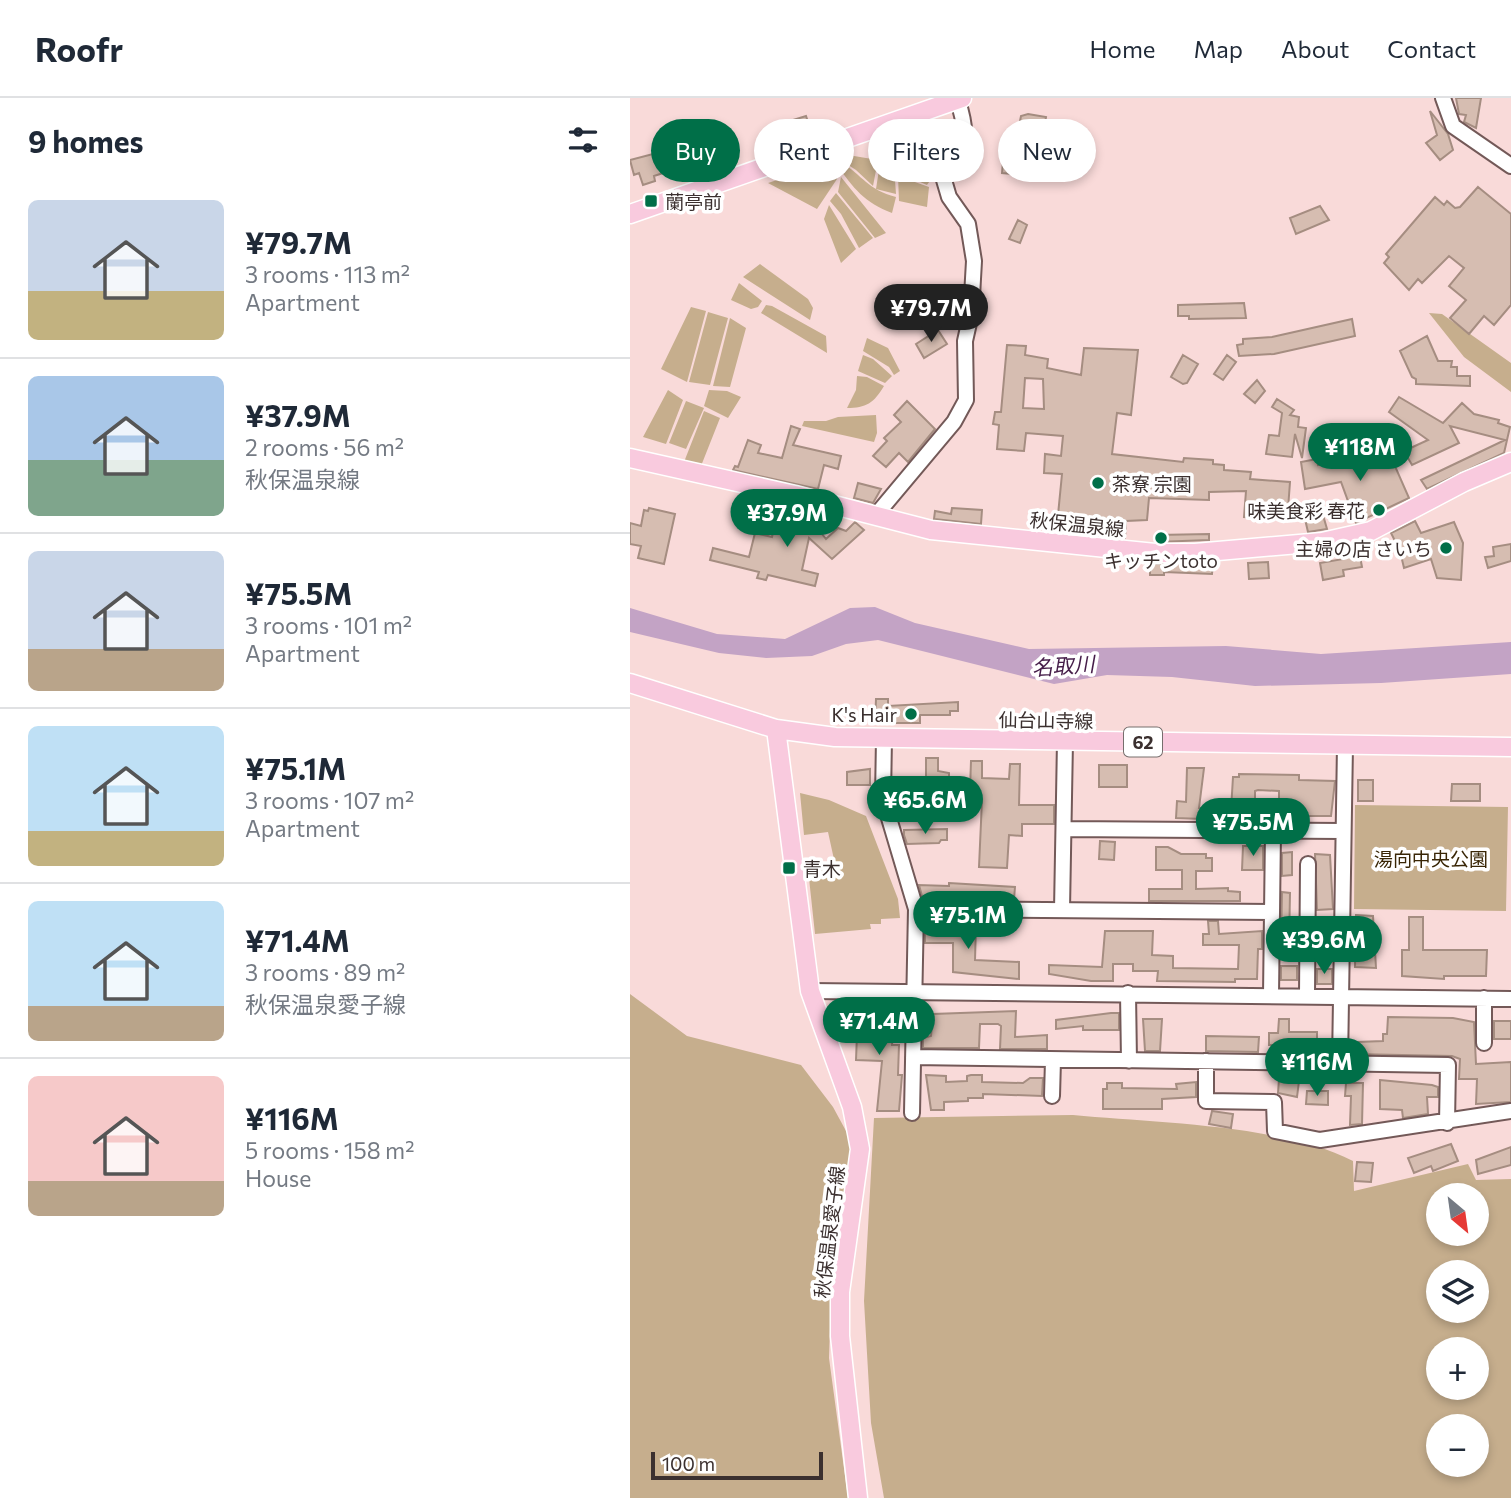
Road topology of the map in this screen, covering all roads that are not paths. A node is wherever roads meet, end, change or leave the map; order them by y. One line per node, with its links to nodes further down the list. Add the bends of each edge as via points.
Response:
1 (1443, 98): 3 (street, via 1453,126)
2 (959, 99): 4 (main road); 7 (street, via 965,140 944,180 949,197 968,224 975,261 965,341 966,400 954,422)
3 (1511, 166)
4 (630, 214)
5 (630, 458): 7 (main road, 秋保温泉線)
6 (1511, 462): 7 (main road, 秋保温泉線, via 1378,529 1322,542 1252,550 1155,553 931,530)
7 (876, 515)
8 (630, 683): 9 (main road, 仙台山寺線 / 62)
9 (776, 729): 10 (main road, 仙台山寺線 / 62); 22 (main road, 秋保温泉愛子線)
10 (884, 738): 11 (main road, 仙台山寺線 / 62); 18 (street, via 883,798)
11 (1065, 741): 12 (main road, 仙台山寺線 / 62); 14 (street)
12 (1345, 745): 13 (main road, 仙台山寺線 / 62); 16 (street)
13 (1511, 747)
14 (1064, 829): 15 (street); 19 (street)
15 (1273, 831): 16 (street); 20 (street)
16 (1343, 831): 26 (street)
17 (1308, 864): 25 (street)
18 (916, 909): 19 (street); 21 (street)
19 (1062, 910): 20 (street)
20 (1271, 912): 24 (street)
21 (914, 990): 22 (street); 23 (street); 30 (street)
22 (810, 991): 39 (main road, 秋保温泉愛子線, via 852,1107 860,1149 840,1292 840,1336)
23 (1128, 993): 24 (street); 32 (street)
24 (1271, 995): 25 (street)
25 (1307, 995): 26 (street)
26 (1342, 996): 27 (street); 34 (street)
27 (1484, 998): 28 (street); 29 (street)
28 (1511, 999)
29 (1484, 1043)
30 (913, 1057): 31 (street); 37 (street)
31 (1053, 1060): 32 (street); 35 (street)
32 (1129, 1061): 33 (street)
33 (1206, 1061): 34 (street); 38 (street, via 1206,1101 1274,1102 1275,1131 1320,1140)
34 (1340, 1063): 38 (street, via 1448,1065)
35 (1052, 1096)
36 (1511, 1111): 38 (street)
37 (912, 1112)
38 (1447, 1123)
39 (859, 1498)

